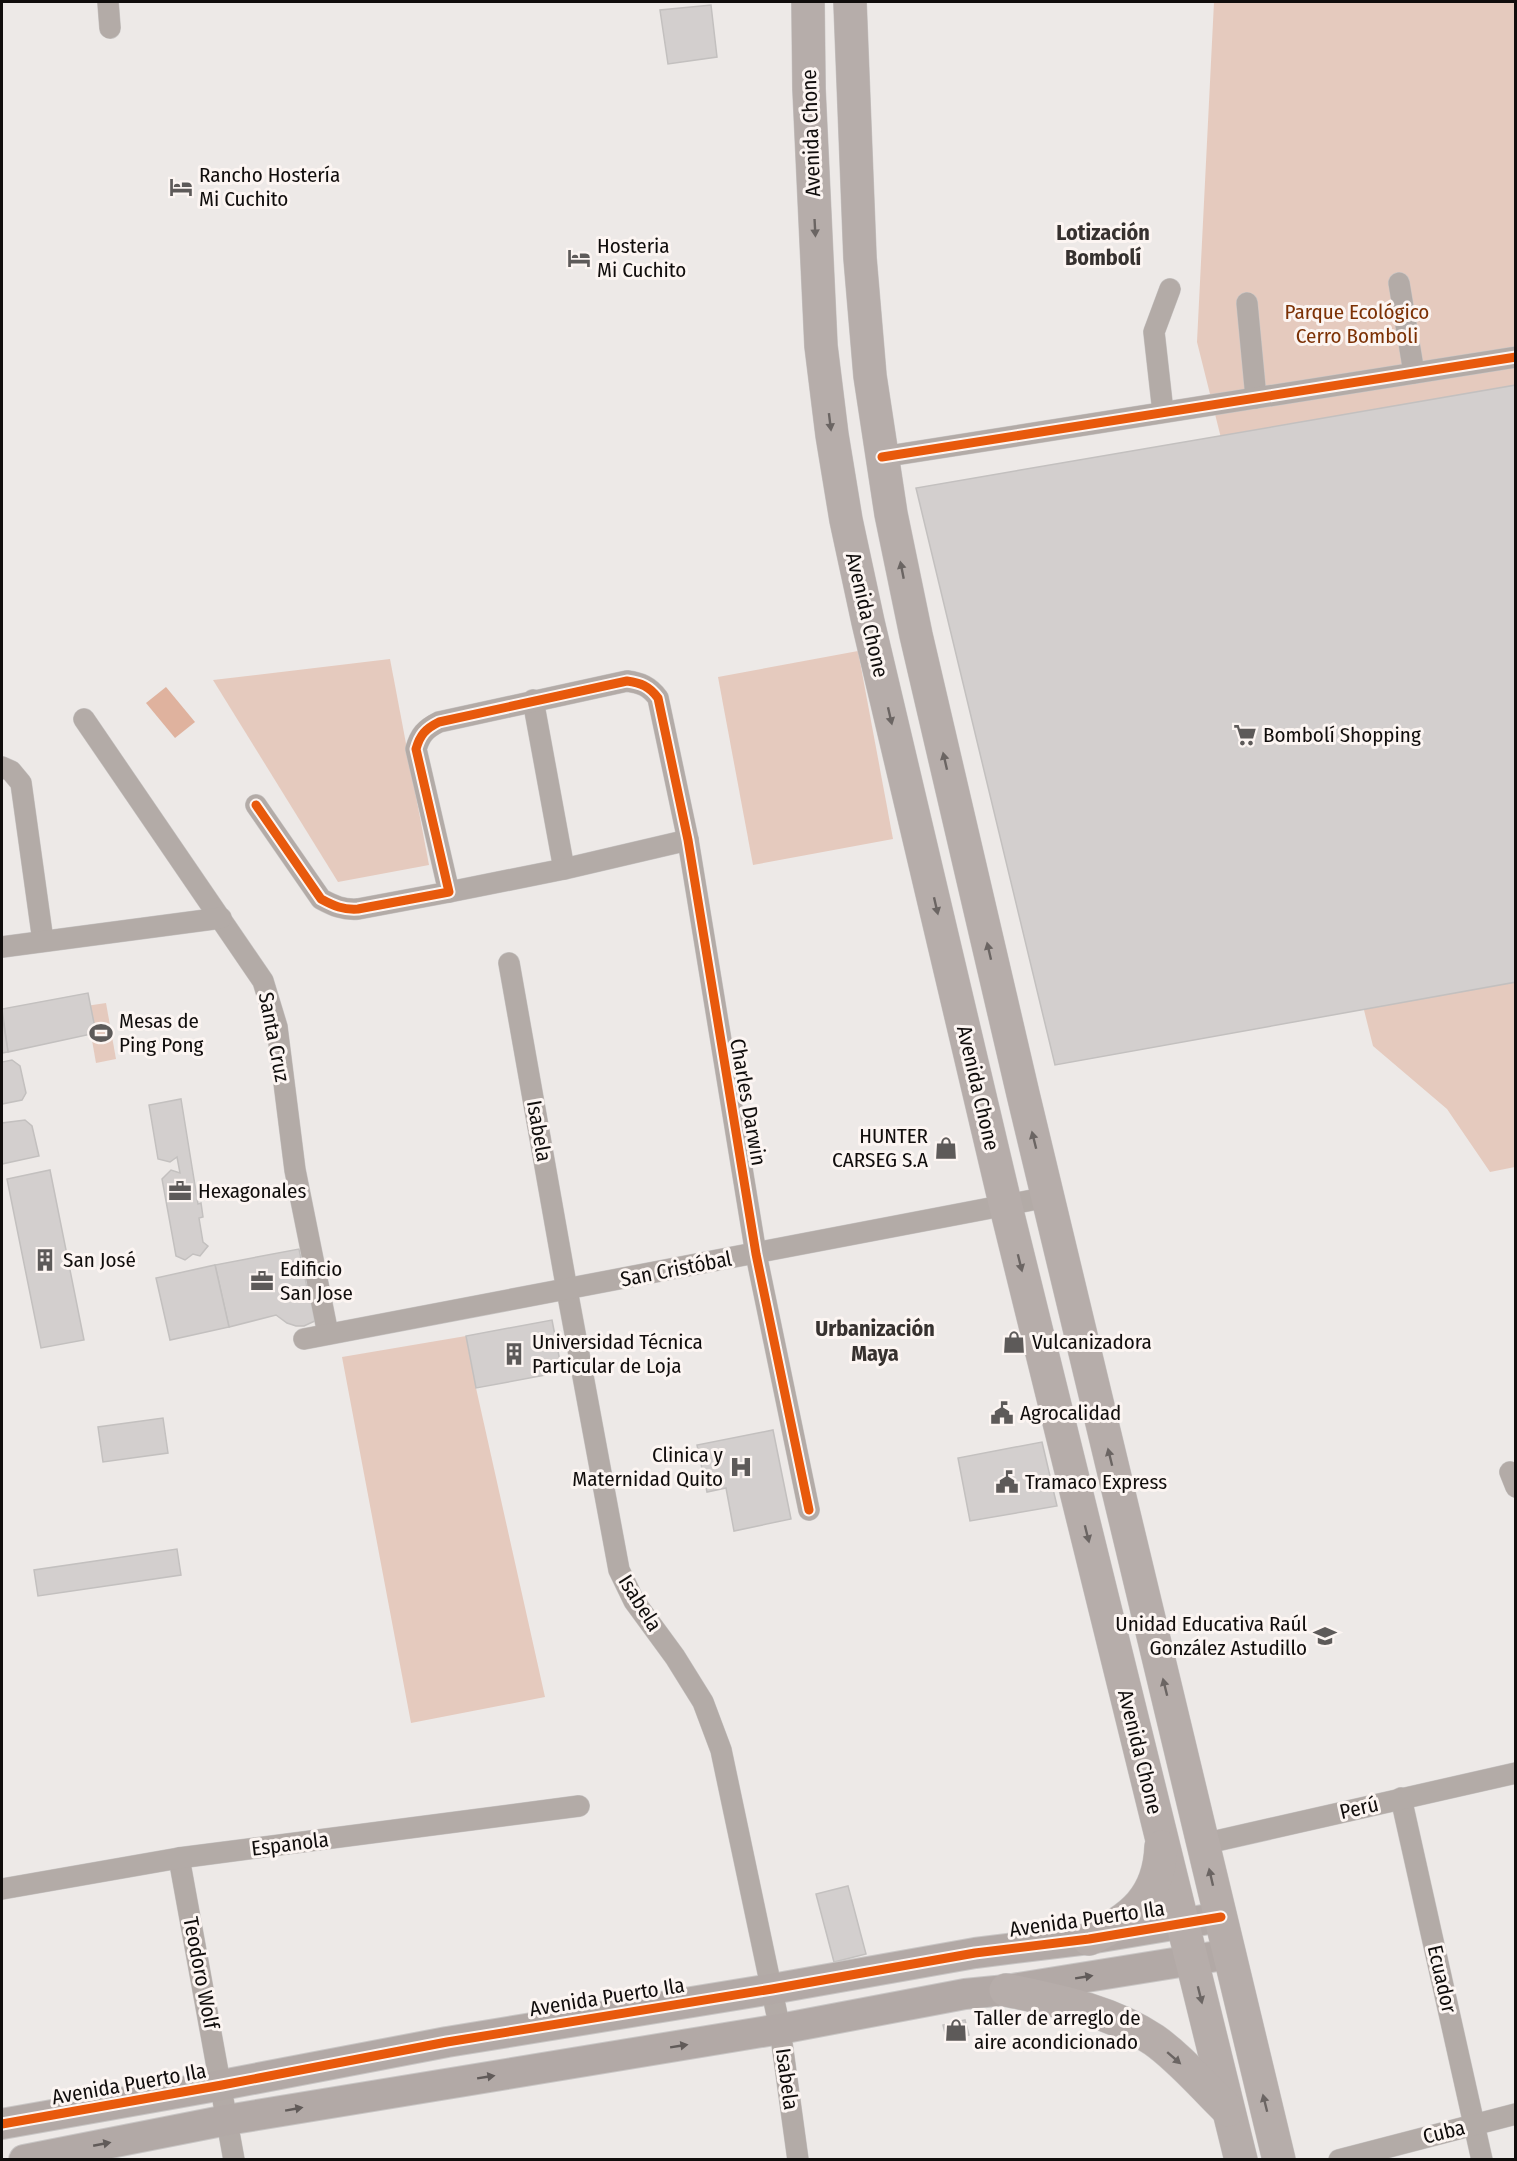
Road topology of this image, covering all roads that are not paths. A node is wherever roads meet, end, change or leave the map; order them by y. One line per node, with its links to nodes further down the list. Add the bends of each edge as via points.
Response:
1 (108, 2): 4 (street)
2 (808, 2): 25 (main road, Avenida Chone, one-way to 25, via 821,346 846,520)
3 (850, 2): 12 (main road, Avenida Chone, via 860,258 870,376)
4 (111, 28)
5 (1399, 283): 9 (street)
6 (1170, 289): 11 (street, via 1154,332)
7 (1247, 303): 10 (street)
8 (1515, 357): 9 (street)
9 (1414, 373): 10 (street)
10 (1256, 398): 11 (street)
11 (1162, 412): 12 (street)
12 (882, 457): 24 (main road, Avenida Chone, one-way to 12, via 916,635)
13 (533, 700): 17 (street, Charles Darwin, via 627,681 652,689 658,698); 18 (street); 19 (street, via 439,722 420,737 416,749)
14 (84, 719): 20 (street, Santa Cruz)
15 (2, 767): 21 (street, via 21,783)
16 (256, 805): 19 (street, via 321,899 335,906 358,909)
17 (688, 840): 18 (street); 26 (street, Charles Darwin)
18 (564, 869): 19 (street)
19 (449, 892)
20 (221, 918): 21 (street); 28 (street, Santa Cruz, via 263,981 277,1027 295,1170)
21 (43, 940): 22 (street)
22 (2, 947)
23 (509, 963): 27 (street, Isabela)
24 (1048, 1197): 25 (street, San Cristóbal); 35 (main road, Avenida Chone, one-way to 24)
25 (1006, 1207): 26 (street, San Cristóbal); 34 (main road, Avenida Chone, one-way to 34)
26 (756, 1254): 27 (street, San Cristóbal); 30 (street, Charles Darwin)
27 (567, 1290): 28 (street, San Cristóbal); 43 (street, Isabela, via 619,1570 634,1601 703,1702 721,1750)
28 (328, 1334): 29 (street, San Cristóbal)
29 (304, 1339)
30 (809, 1510)
31 (1515, 1773): 32 (street, Perú)
32 (1401, 1798): 35 (street, Perú); 51 (street, Ecuador)
33 (579, 1806): 36 (street, Espanola)
34 (1161, 1836): 39 (main road, Avenida Chone); 40 (main road, via 1160,1868 1141,1904 1116,1926)
35 (1203, 1844): 38 (main road, Avenida Chone, one-way to 35)
36 (179, 1858): 37 (street, Espanola); 46 (street, Teodoro Wolf)
37 (2, 1889)
38 (1221, 1917): 39 (street, Avenida Puerto Ila); 41 (main road, Avenida Chone)
39 (1182, 1923): 40 (street, Avenida Puerto Ila); 42 (main road, Avenida Chone)
40 (1089, 1939): 43 (street, Avenida Puerto Ila, via 975,1953)
41 (1230, 1954): 42 (street); 56 (main road, Avenida Chone, one-way to 41)
42 (1191, 1959): 44 (street, one-way to 42); 47 (main road, Avenida Chone, one-way to 47)
43 (772, 1989): 45 (street, Isabela); 46 (street, Avenida Puerto Ila, via 447,2042)
44 (1006, 1990): 45 (street, via 965,1994); 47 (main road, one-way to 47, via 1098,2012 1132,2027 1164,2049)
45 (780, 2029): 49 (street, one-way to 45); 54 (street, Isabela)
46 (222, 2085): 49 (street, Teodoro Wolf); 50 (street, Avenida Puerto Ila)
47 (1229, 2111): 55 (main road, Avenida Chone)
48 (1515, 2114): 51 (street, Cuba)
49 (227, 2120): 52 (street, one-way to 49); 53 (street, Teodoro Wolf)
50 (2, 2124)
51 (1474, 2124): 57 (street, Cuba); 58 (street, Ecuador)
52 (24, 2160)
53 (234, 2160)
54 (798, 2160)
55 (1241, 2160)
56 (1279, 2160)
57 (1339, 2160)
58 (1482, 2160)

